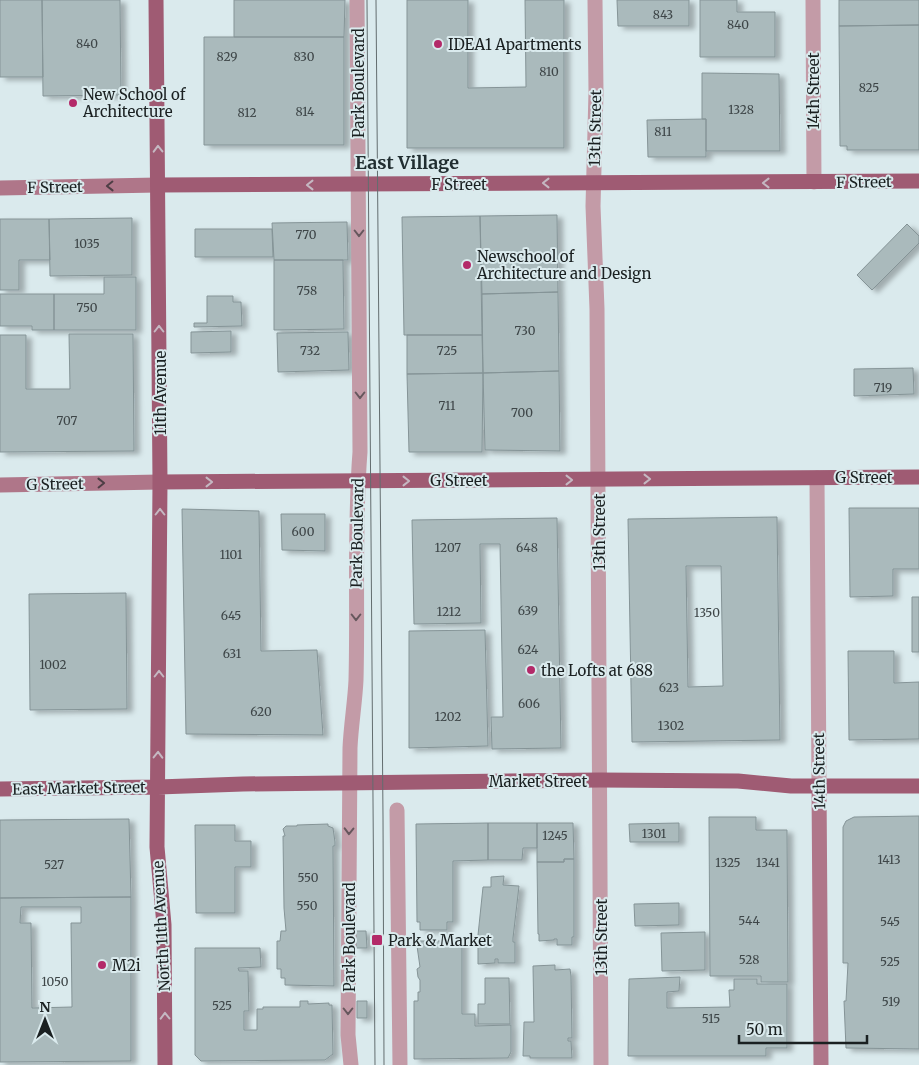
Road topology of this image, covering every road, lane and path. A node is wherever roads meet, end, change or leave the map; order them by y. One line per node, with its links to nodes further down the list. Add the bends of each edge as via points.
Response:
1 (156, 0): 9 (main road, 11th Avenue, one-way to 1)
2 (357, 0): 8 (street, Park Boulevard)
3 (595, 0): 7 (street, 13th Street)
4 (813, 0): 6 (street, 14th Street)
5 (919, 181): 6 (main road, F Street)
6 (814, 182): 7 (main road, F Street, one-way to 7)
7 (595, 183): 8 (main road, F Street, one-way to 8); 13 (street, 13th Street)
8 (358, 184): 9 (main road, F Street, one-way to 9); 14 (street, Park Boulevard, one-way to 14)
9 (158, 185): 10 (main road, F Street, one-way to 10); 15 (main road, 11th Avenue, one-way to 9)
10 (0, 188)
11 (919, 477): 12 (main road, G Street)
12 (817, 478): 13 (main road, G Street, one-way to 12); 19 (street, 14th Street)
13 (598, 480): 14 (main road, G Street, one-way to 13); 17 (street, 13th Street)
14 (358, 481): 15 (main road, G Street, one-way to 14); 18 (street, Park Boulevard, one-way to 18, via 356,681 350,728)
15 (160, 482): 16 (main road, G Street, one-way to 15); 21 (main road, 11th Avenue, one-way to 15)
16 (0, 485)
17 (600, 780): 18 (main road, Market Street); 19 (main road, Market Street, via 738,781); 27 (street, 13th Street)
18 (350, 782): 21 (main road, Market Street); 25 (street, Park Boulevard, one-way to 25, via 348,1035)
19 (819, 786): 20 (main road, Market Street); 28 (main road, 14th Street)
20 (919, 786)
21 (158, 787): 22 (main road, East Market Street); 24 (main road, North 11th Avenue, one-way to 21, via 164,925 157,847)
22 (0, 789)
23 (397, 810): 26 (street)
24 (165, 1065)
25 (351, 1065)
26 (400, 1065)
27 (601, 1065)
28 (821, 1065)

